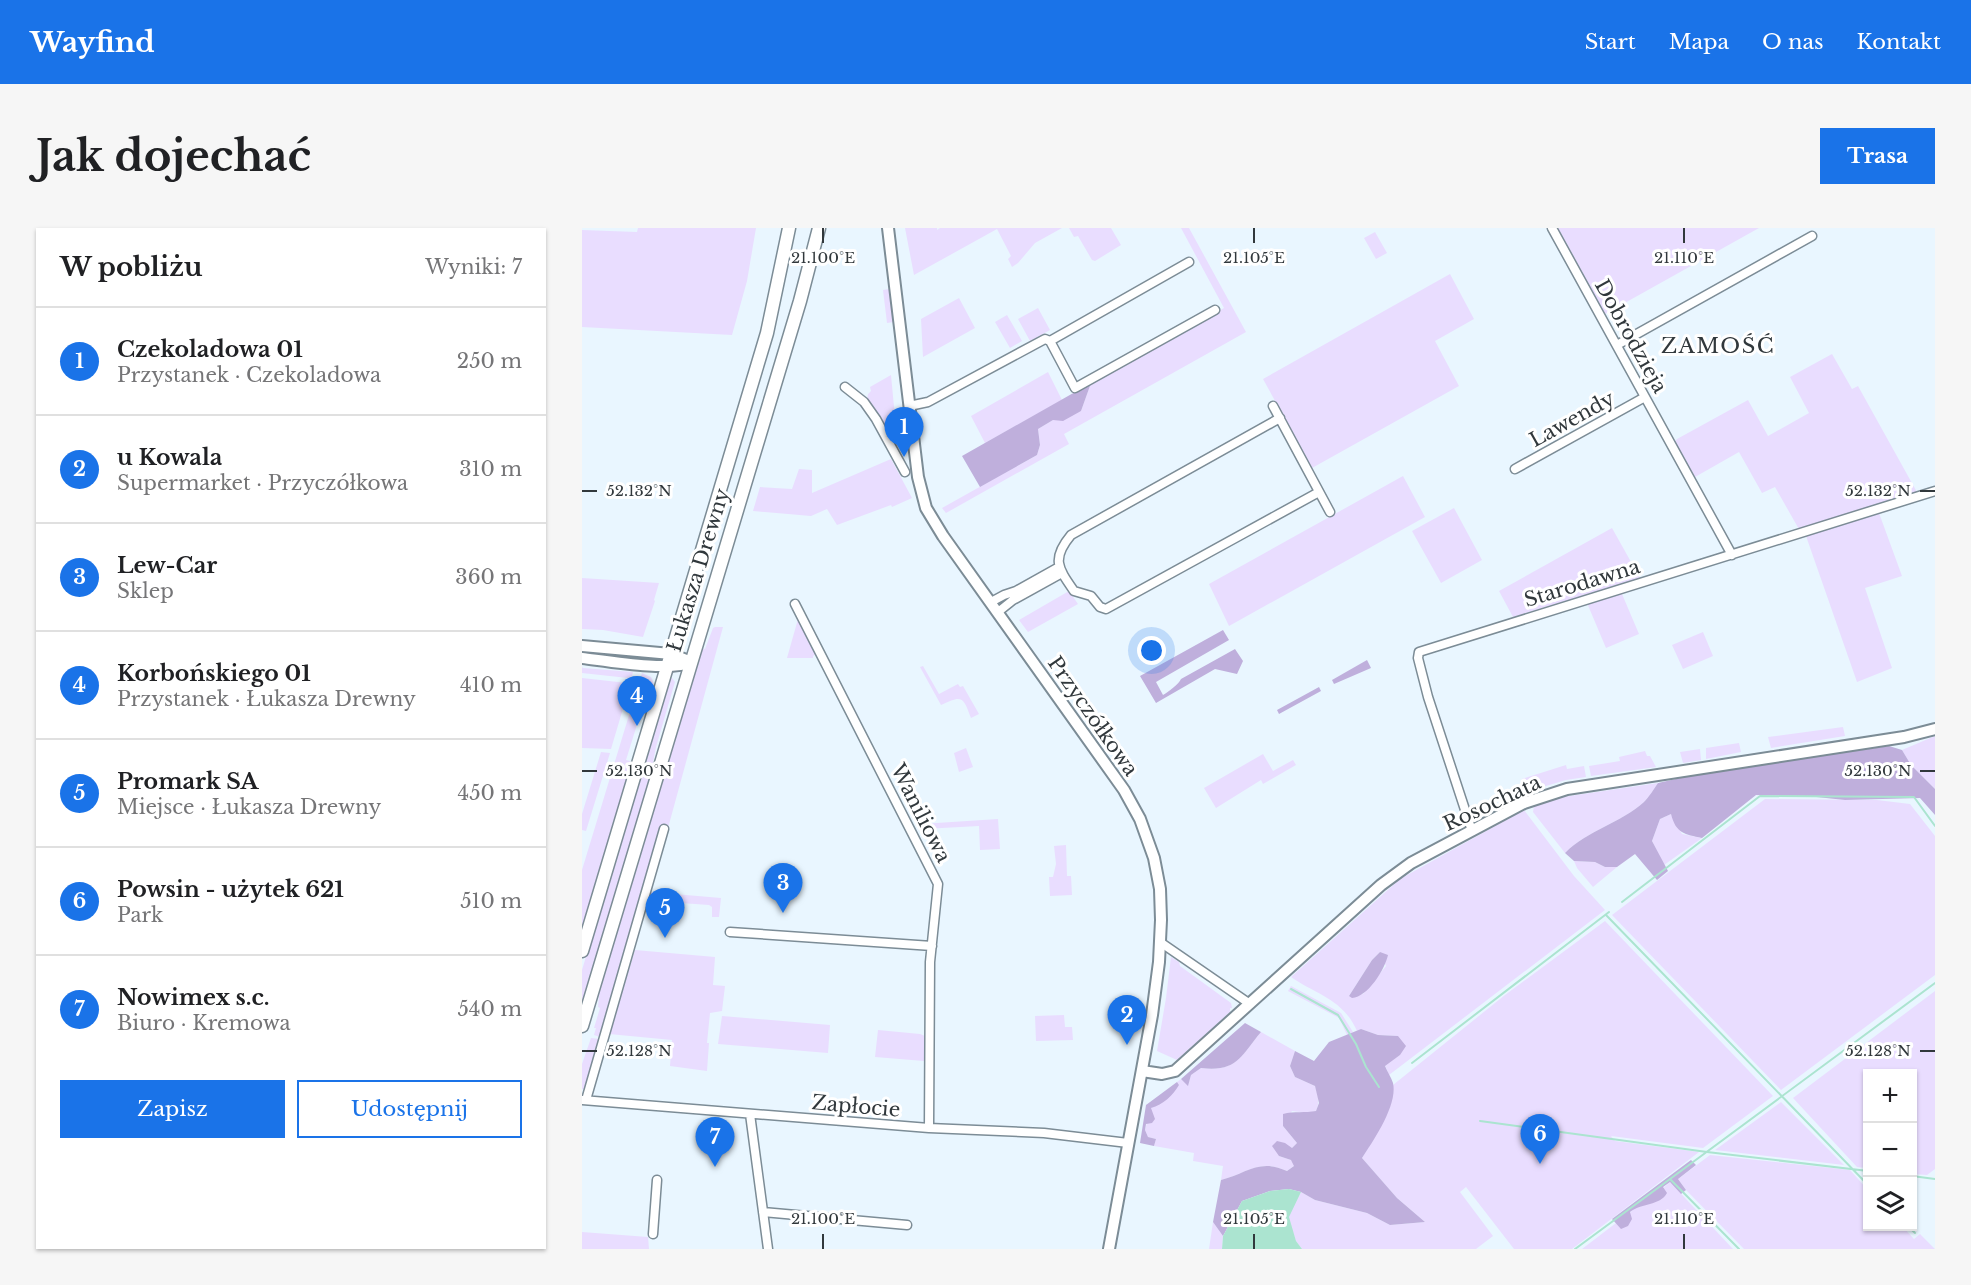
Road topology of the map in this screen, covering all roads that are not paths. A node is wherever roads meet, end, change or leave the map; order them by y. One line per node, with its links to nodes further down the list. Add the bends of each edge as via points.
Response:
1 (789, 228): 29 (main road, Łukasza Drewny, via 767,333)
2 (819, 228): 30 (main road, Łukasza Drewny)
3 (888, 228): 12 (street, Przyczółkowa)
4 (1552, 228): 9 (street, Dobrodzieja)
5 (1812, 236): 9 (street)
6 (1189, 262): 8 (street)
7 (1215, 310): 8 (street, via 1075,388)
8 (1050, 341): 12 (street, via 1042,339 928,402)
9 (1617, 345): 11 (street, Dobrodzieja)
10 (845, 387): 16 (street, via 864,402)
11 (1645, 397): 17 (street, Lawendy); 22 (street, Dobrodzieja)
12 (909, 406): 15 (street, Przyczółkowa)
13 (1273, 406): 14 (street)
14 (1280, 418): 20 (street); 23 (street, via 1071,535 1059,556)
15 (912, 432): 16 (street); 24 (street, Przyczółkowa, via 926,508)
16 (884, 433): 18 (street)
17 (1515, 469)
18 (905, 472)
19 (1935, 491): 22 (street, Starodawna)
20 (1319, 492): 21 (street); 23 (street, via 1110,608 1074,591)
21 (1330, 512)
22 (1732, 555): 33 (street, Starodawna, via 1419,652 1428,697)
23 (1061, 570): 24 (street); 26 (street)
24 (991, 602): 26 (street, Przyczółkowa)
25 (795, 604): 36 (street, Waniliowa, via 938,884)
26 (998, 612): 35 (street, Przyczółkowa, via 1124,790 1140,819 1158,874)
27 (582, 646): 29 (street)
28 (582, 658): 29 (street)
29 (669, 661): 30 (street); 37 (main road, Łukasza Drewny)
30 (691, 662): 39 (main road, Łukasza Drewny)
31 (1935, 729): 33 (street, Rosochata, via 1567,789 1524,803)
32 (664, 829): 41 (street)
33 (1472, 831): 38 (street, Rosochata, via 1411,863 1381,885)
34 (730, 932): 36 (street)
35 (1160, 942): 38 (street); 40 (street, Przyczółkowa)
36 (932, 946): 43 (street, Waniliowa)
37 (582, 951)
38 (1250, 1004): 40 (street, Rosochata, via 1175,1071)
39 (582, 1026)
40 (1142, 1071): 44 (street, Przyczółkowa)
41 (584, 1100): 42 (street, Zapłocie)
42 (750, 1114): 43 (street, Zapłocie); 46 (street)
43 (929, 1128): 44 (street, Zapłocie, via 1044,1133)
44 (1128, 1143): 50 (street, Przyczółkowa)
45 (657, 1180): 48 (street)
46 (763, 1212): 47 (street); 49 (street)
47 (907, 1225)
48 (653, 1234)
49 (768, 1249)
50 (1109, 1249)

